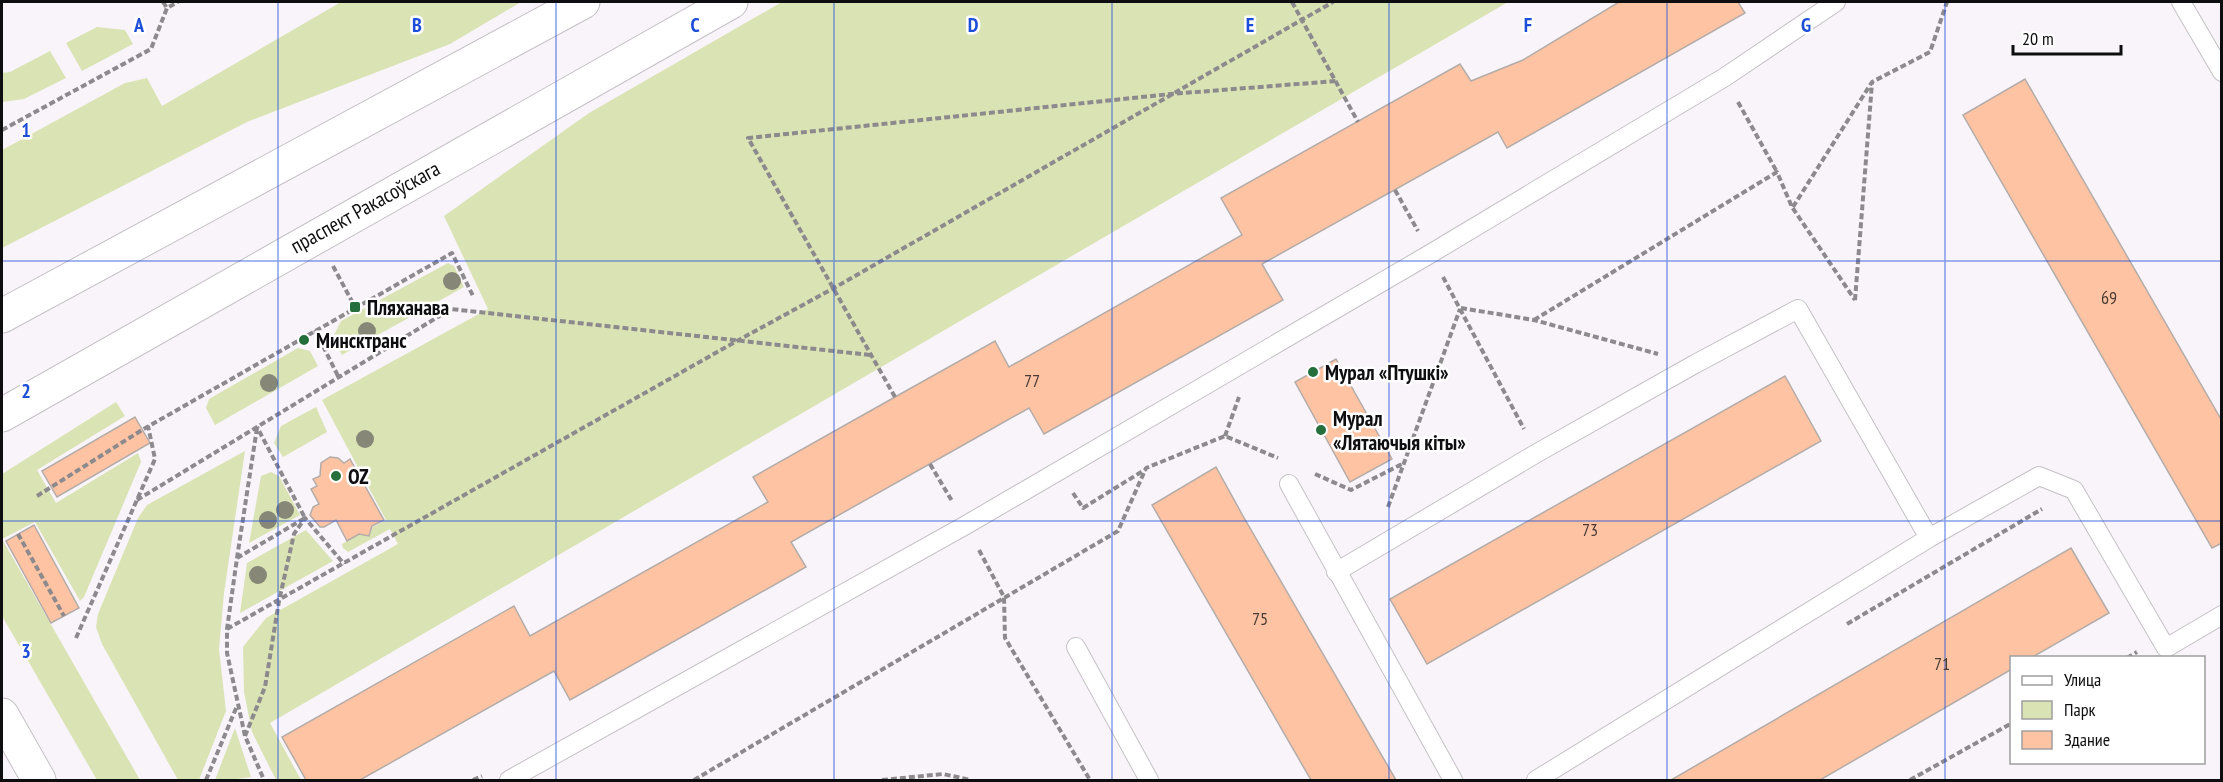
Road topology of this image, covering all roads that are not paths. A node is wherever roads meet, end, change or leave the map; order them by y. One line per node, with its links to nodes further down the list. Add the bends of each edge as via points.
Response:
1 (583, 2): 6 (main road)
2 (730, 2): 7 (main road, праспект Ракасоўскага, via 316,235)
3 (1836, 2): 16 (lane, via 1725,77 1430,254 945,537)
4 (2181, 2): 5 (lane)
5 (2222, 72)
6 (2, 316)
7 (5, 417)
8 (1289, 484): 10 (lane)
9 (1929, 538): 10 (lane, via 1798,309 1537,453); 11 (lane, via 2039,476 2074,490 2166,648); 19 (lane)
10 (1336, 572): 18 (lane)
11 (2222, 615)
12 (1076, 647): 17 (lane)
13 (2, 704): 14 (main road)
14 (8, 726): 15 (main road)
15 (39, 780)
16 (509, 780)
17 (1149, 780)
18 (1453, 780)
19 (1536, 780)

